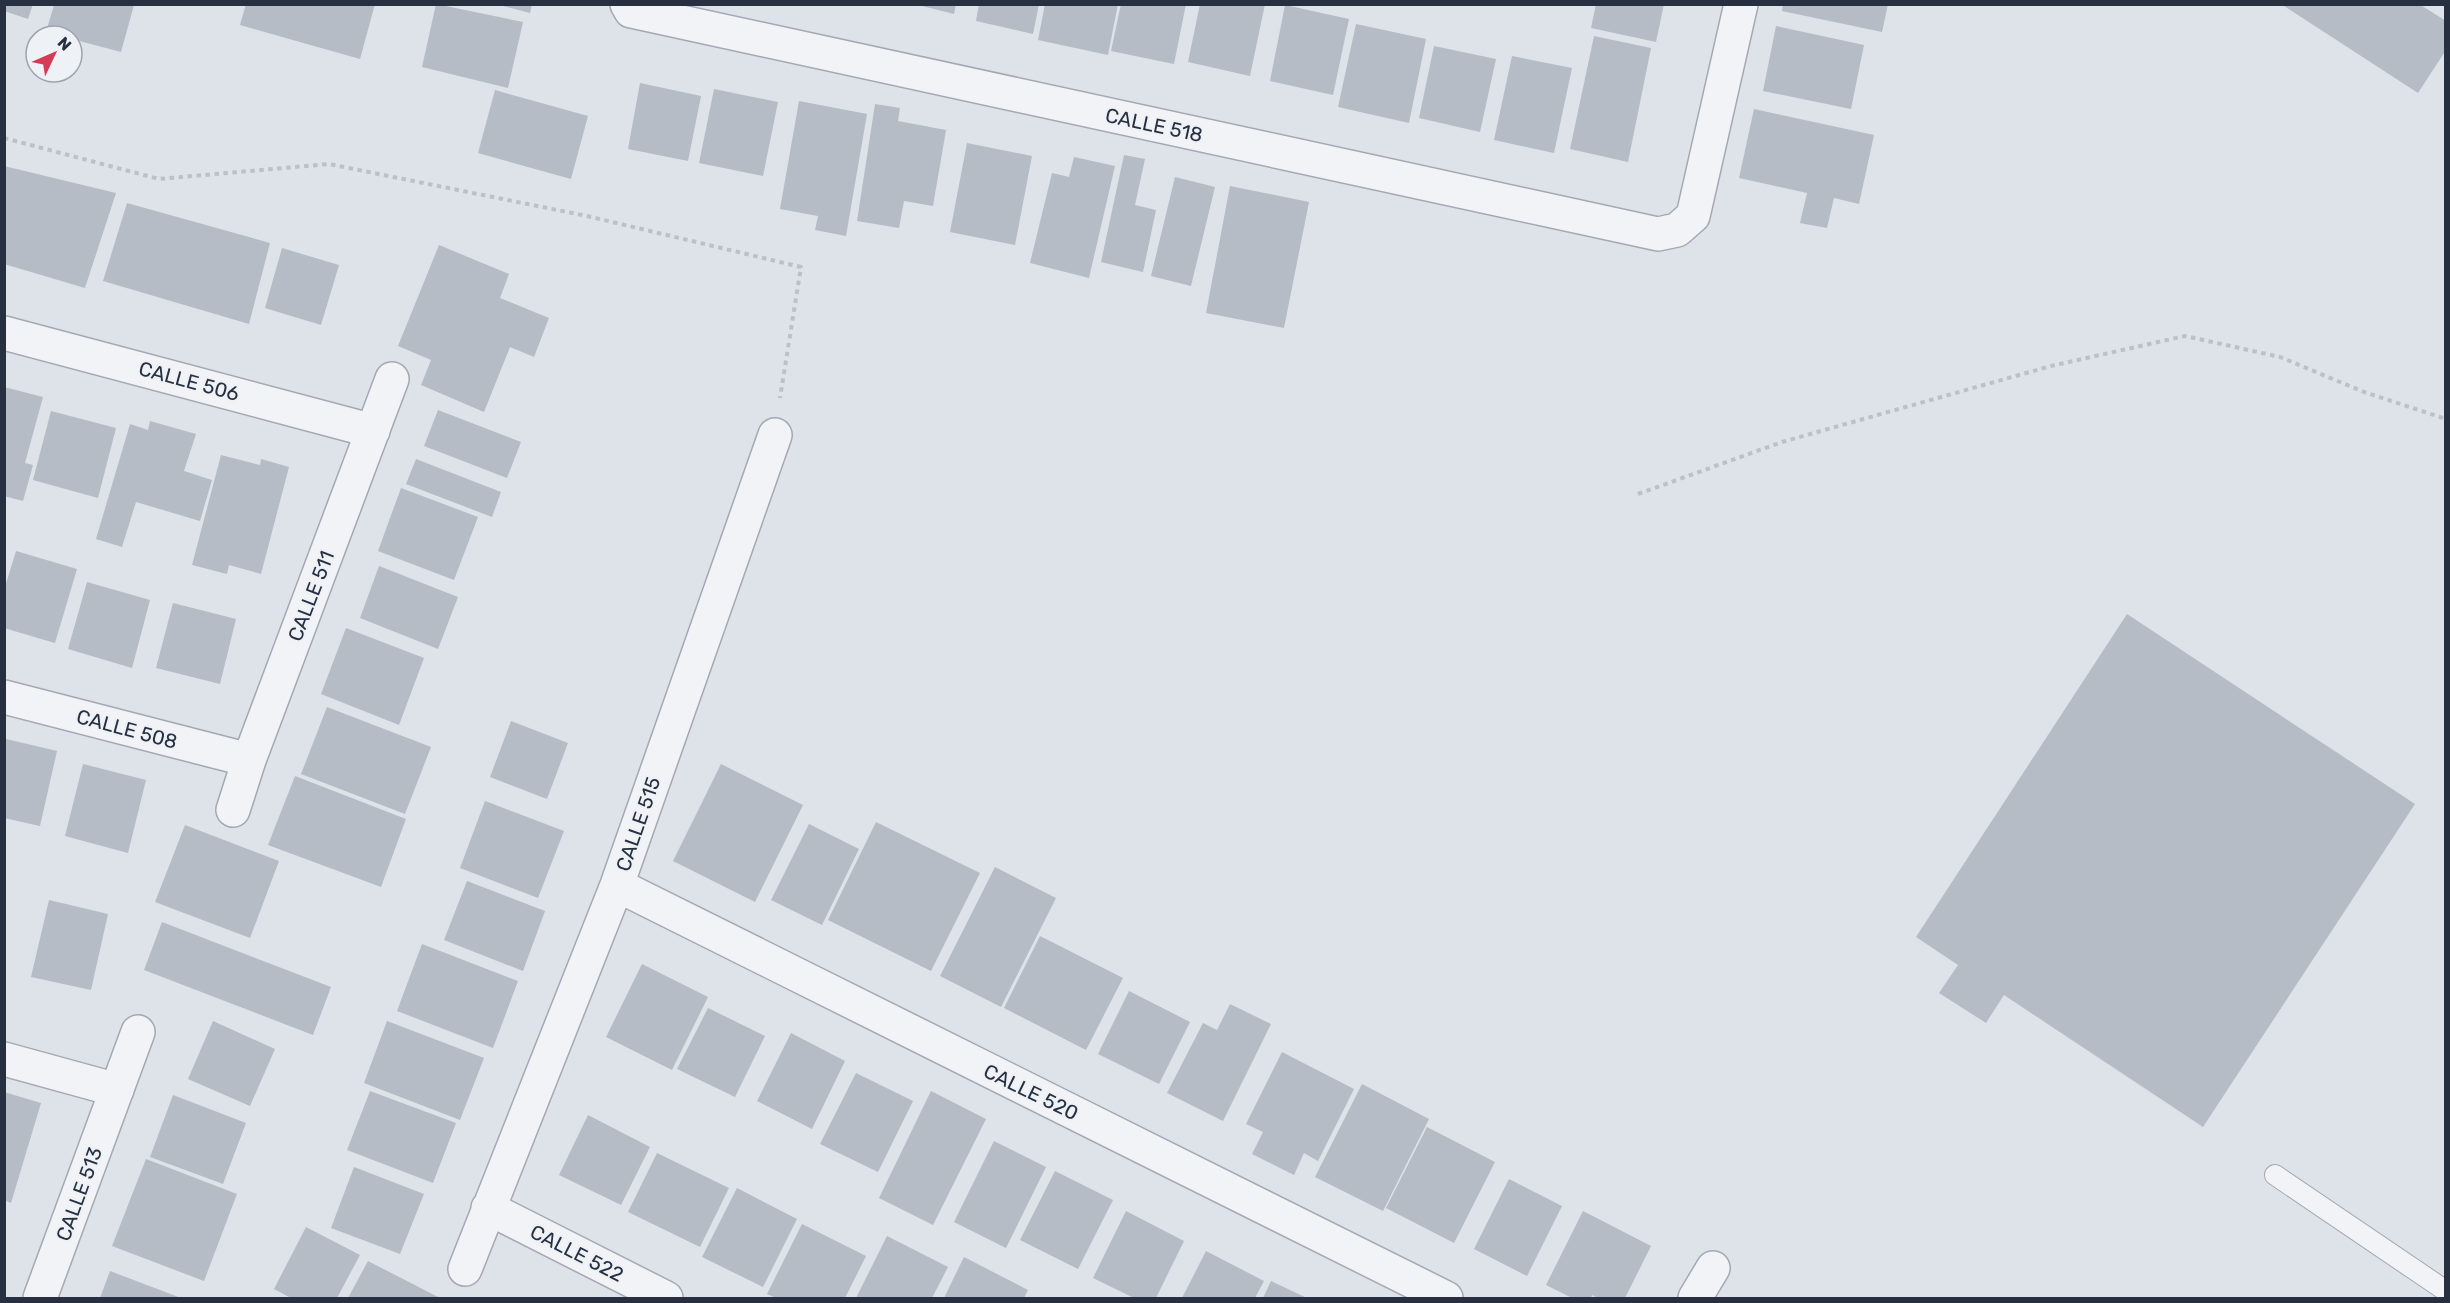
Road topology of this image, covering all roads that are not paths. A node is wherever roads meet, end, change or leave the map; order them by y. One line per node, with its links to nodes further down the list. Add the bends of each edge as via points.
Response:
1 (1741, 4): 2 (street, CALLE 518, via 1693,216 1677,230 1658,234)
2 (629, 8)
3 (4, 333): 5 (street, CALLE 506)
4 (392, 379): 5 (street, CALLE 511)
5 (373, 431): 8 (street, CALLE 511)
6 (775, 435): 10 (street, CALLE 515)
7 (4, 697): 8 (street, CALLE 508)
8 (249, 760): 9 (street, CALLE 511)
9 (233, 810)
10 (617, 885): 15 (street, CALLE 515); 21 (street, CALLE 520)
11 (138, 1032): 13 (street, CALLE 513)
12 (4, 1059): 13 (street)
13 (117, 1090): 19 (street, CALLE 513)
14 (2275, 1174): 18 (lane)
15 (488, 1208): 17 (street, CALLE 515); 20 (street, CALLE 522)
16 (1713, 1268): 22 (street)
17 (465, 1269)
18 (2445, 1291)
19 (40, 1299)
20 (666, 1299)
21 (1446, 1299)
22 (1695, 1299)

